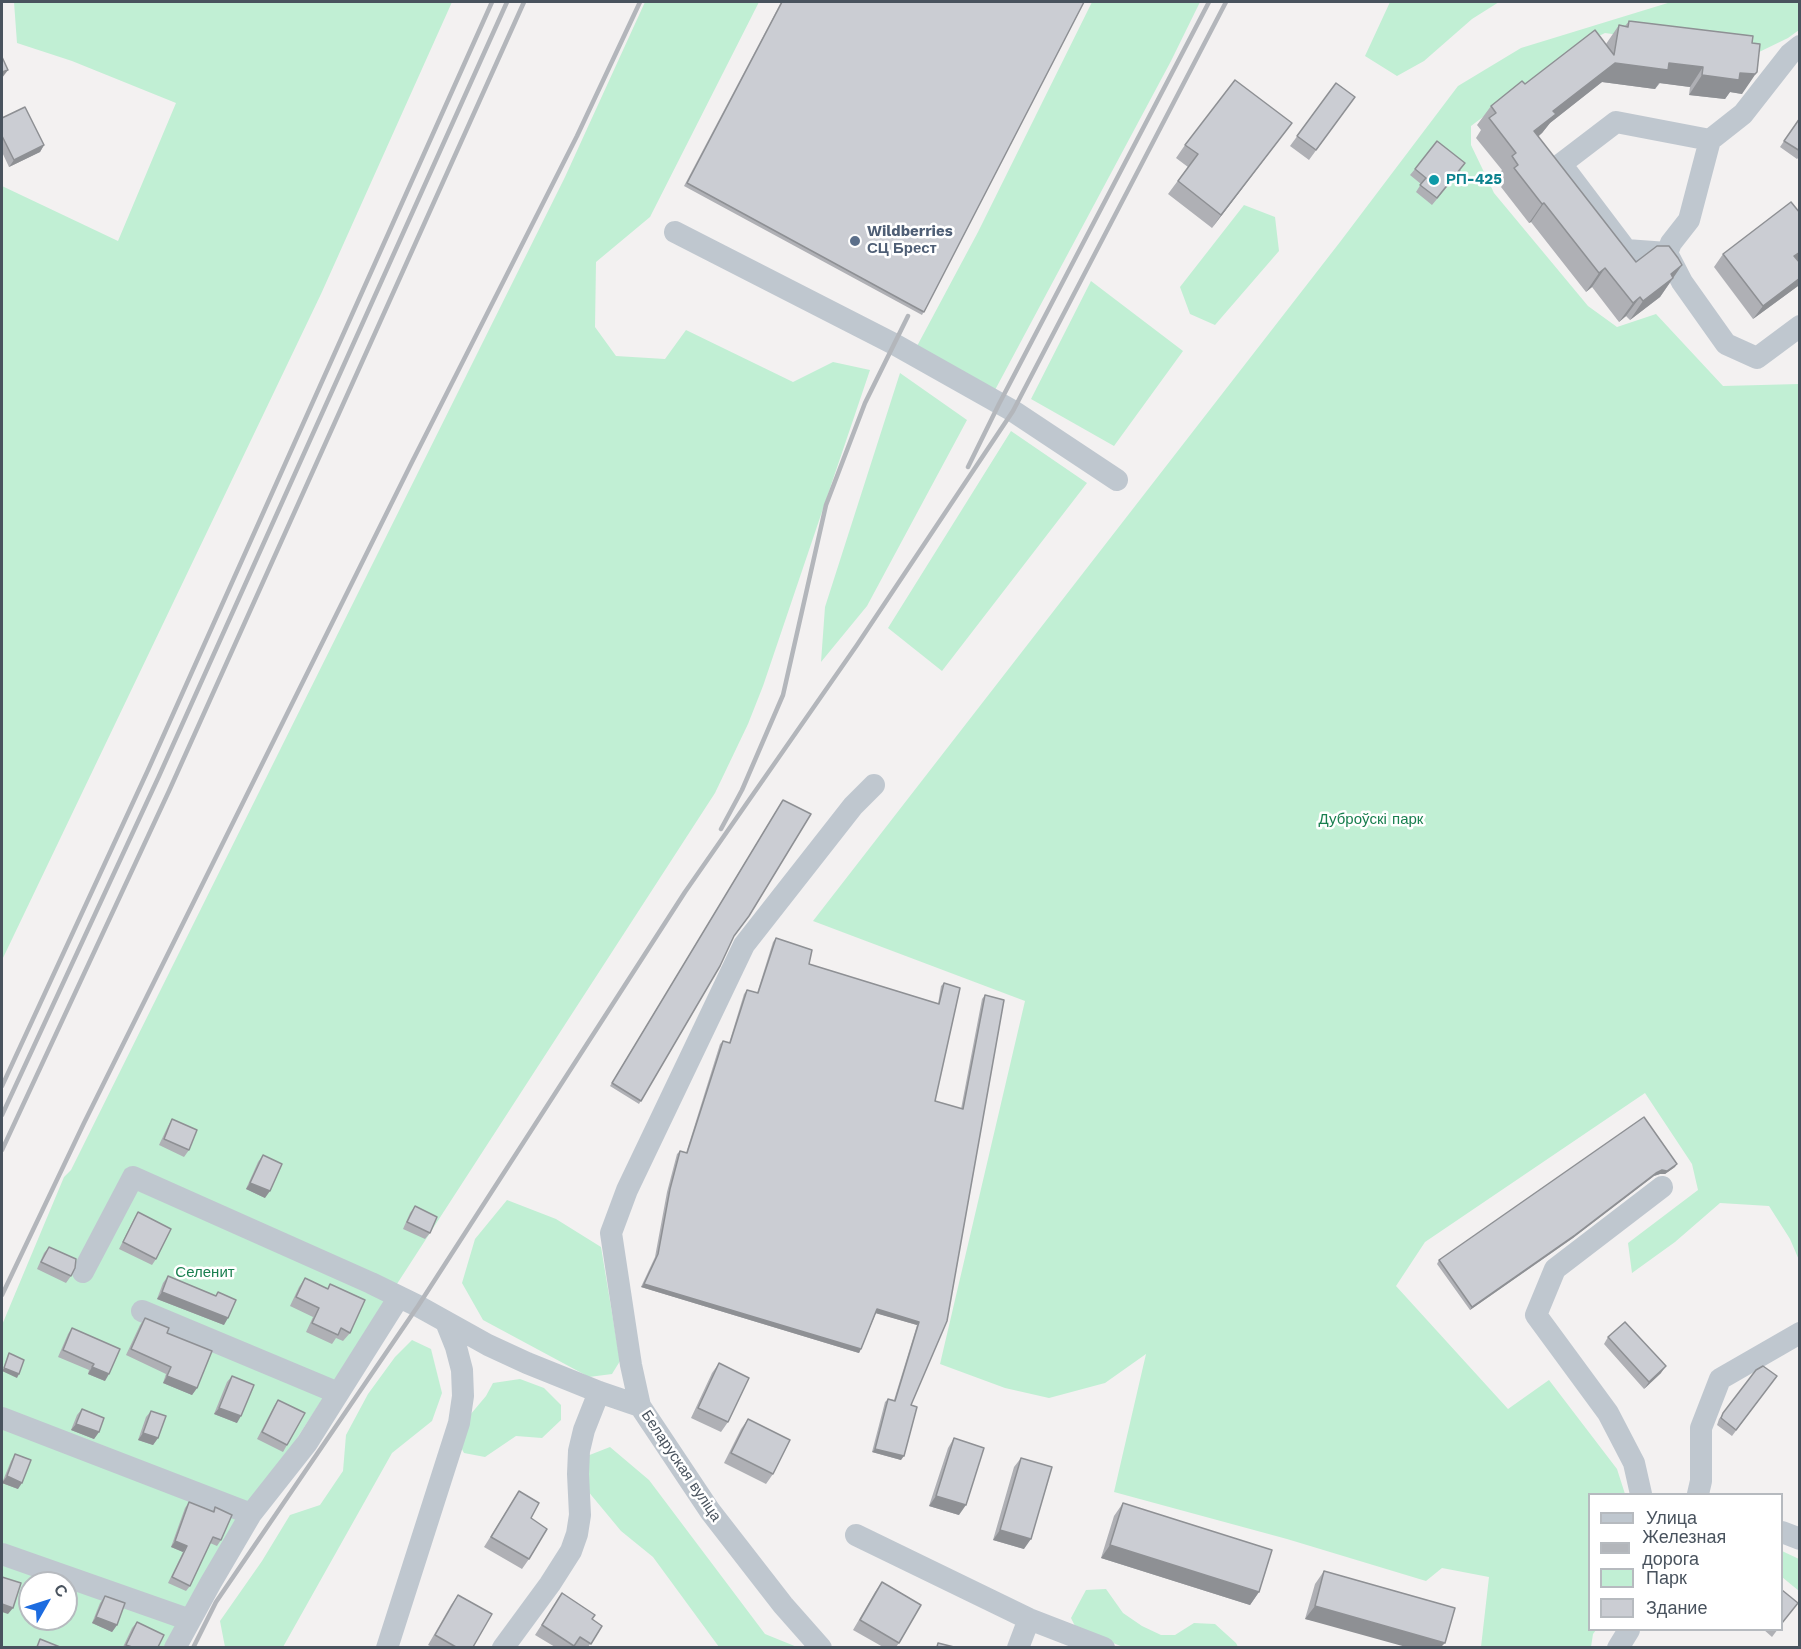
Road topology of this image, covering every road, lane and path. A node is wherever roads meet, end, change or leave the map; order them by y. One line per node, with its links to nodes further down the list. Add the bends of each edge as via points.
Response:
1 (1800, 46): 2 (street, via 1743,114)
2 (1710, 140): 4 (street, via 1689,220); 4 (street, via 1616,122 1561,164 1626,250)
3 (675, 232): 6 (street, via 1013,411)
4 (1667, 253): 5 (street, via 1682,282 1726,344 1757,358)
5 (1800, 326)
6 (1117, 480)
7 (874, 785): 16 (street, via 853,806 744,945 619,1211 611,1233 612,1243)
8 (1662, 1187): 18 (street, via 1556,1269 1536,1315 1608,1413 1634,1463)
9 (83, 1272): 10 (street, Беларуская вуліца, via 132,1176)
10 (399, 1297): 12 (street, Беларуская вуліца); 15 (street)
11 (142, 1311): 15 (street)
12 (446, 1322): 14 (street, Беларуская вуліца, via 527,1363); 29 (street, via 462,1370 459,1423)
13 (1800, 1333): 19 (street, via 1720,1378 1701,1428)
14 (599, 1392): 16 (street, Беларуская вуліца); 30 (street, via 579,1451 580,1515 571,1551)
15 (338, 1393): 20 (street, via 307,1443)
16 (640, 1406): 31 (street, Беларуская вуліца, via 710,1511)
17 (2, 1419): 20 (street)
18 (1641, 1493)
19 (1698, 1493)
20 (251, 1514): 26 (street)
21 (1783, 1532): 23 (street)
22 (855, 1535): 25 (street)
23 (1800, 1539)
24 (2, 1554): 26 (street)
25 (1029, 1619): 32 (street); 33 (street)
26 (190, 1620): 28 (street)
27 (1628, 1631): 34 (street)
28 (175, 1647)
29 (387, 1647)
30 (503, 1647)
31 (821, 1647)
32 (1018, 1647)
33 (1104, 1647)
34 (1618, 1647)

